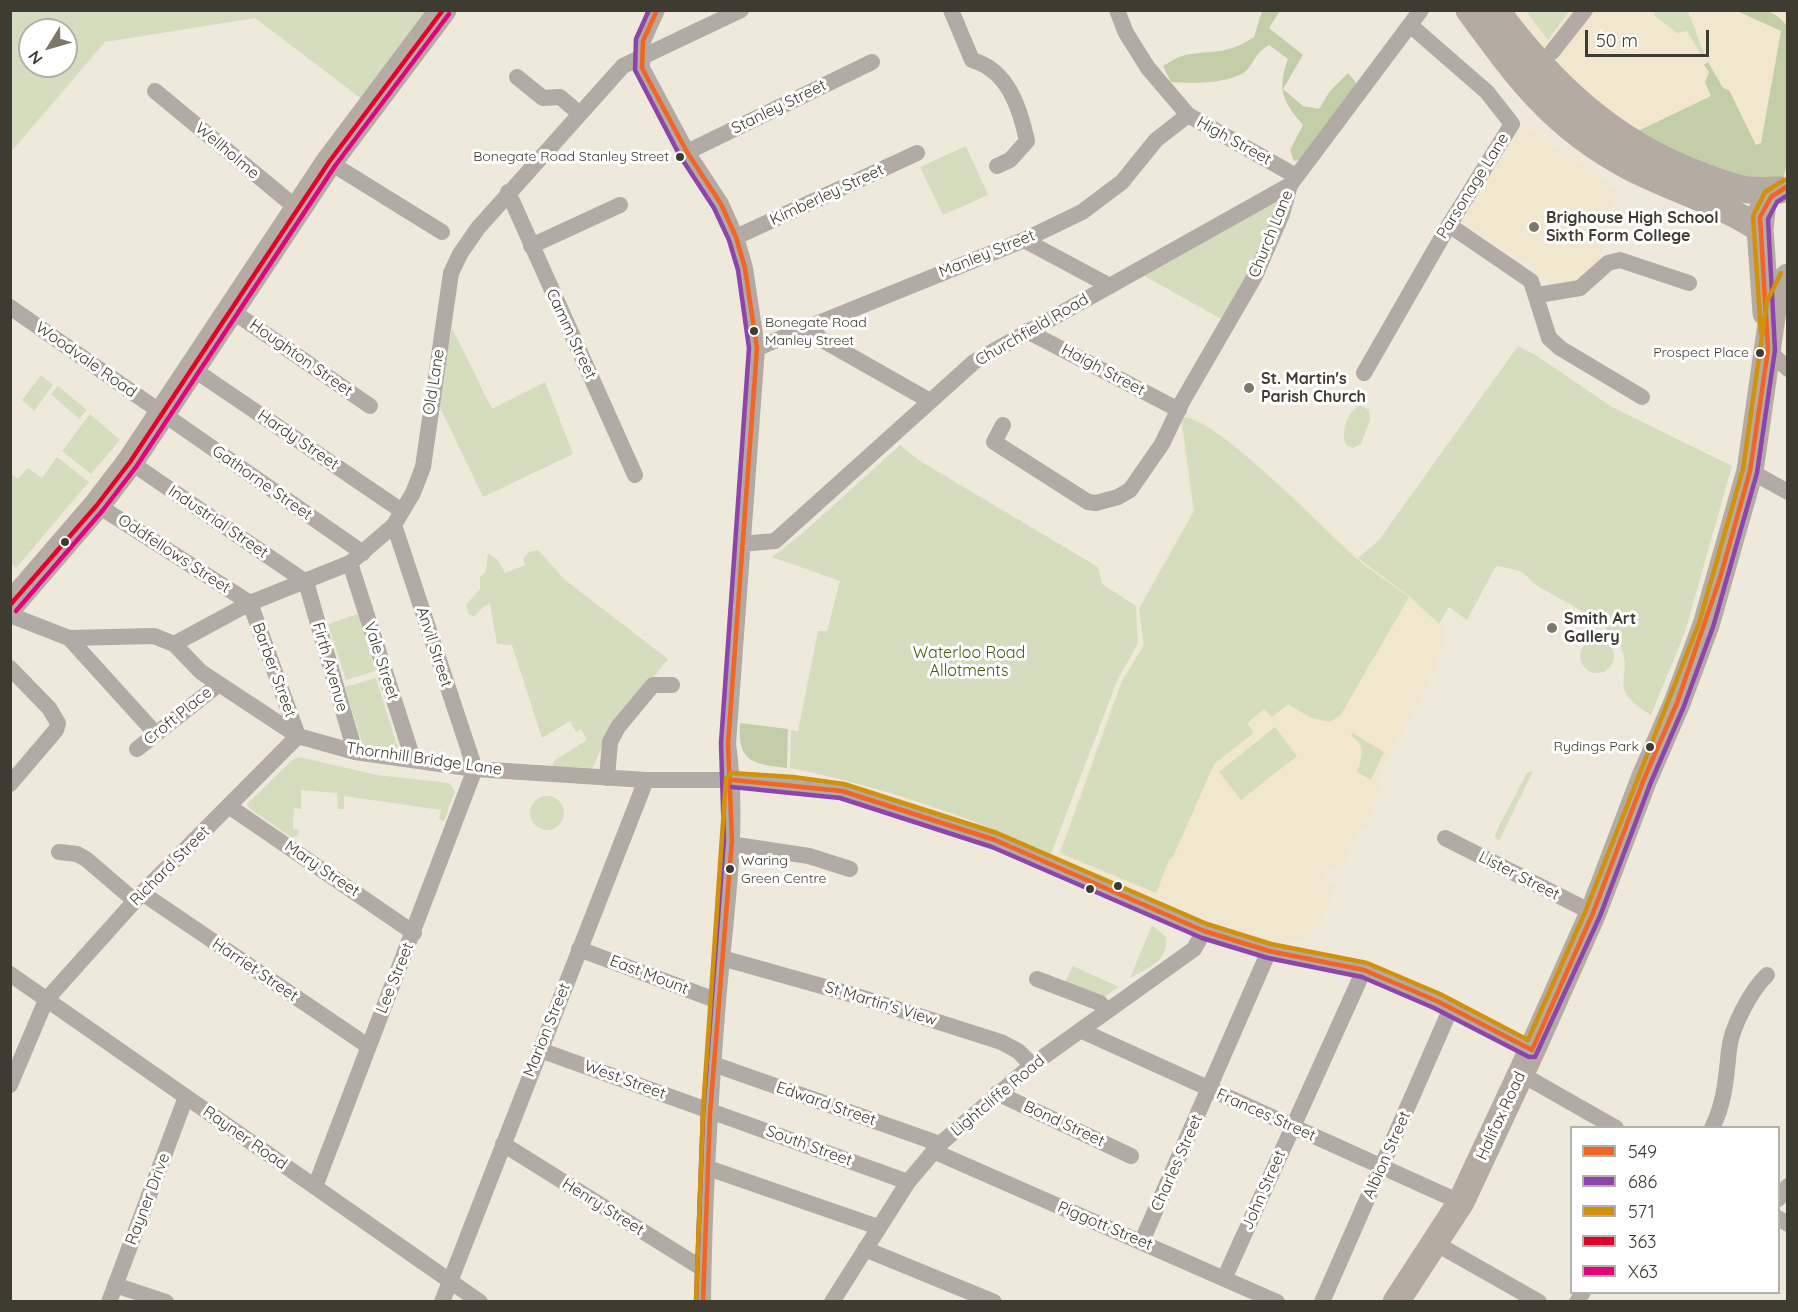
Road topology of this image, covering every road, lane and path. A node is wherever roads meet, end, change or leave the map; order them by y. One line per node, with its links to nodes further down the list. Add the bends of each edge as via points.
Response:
1 (443, 10): 20 (main road)
2 (657, 10): 12 (street, via 642,41)
3 (741, 10): 12 (street, Old Lane)
4 (951, 10): 21 (street, via 972,60 985,63 1000,74 1022,114 1027,141 1010,160)
5 (1117, 10): 17 (street, High Street, via 1148,68)
6 (1421, 10): 10 (street, Church Lane)
7 (1469, 10): 29 (main road, via 1523,84 1547,109 1599,150 1735,212)
8 (1496, 10): 23 (main road, via 1571,98 1644,149 1729,185 1749,190)
9 (1585, 10): 11 (street)
10 (1410, 25): 22 (street, Church Lane); 27 (street, Parsonage Lane, via 1486,92 1512,124)
11 (1552, 52)
12 (642, 56): 16 (street, Old Lane, via 623,66); 18 (street, via 642,68)
13 (872, 62): 18 (street, Stanley Street)
14 (517, 77): 16 (street, via 543,98 560,97)
15 (155, 91): 26 (street, Wellholme)
16 (580, 114): 24 (street, Old Lane)
17 (1188, 115): 22 (street, High Street); 31 (street, Manley Street, via 1156,140 1122,182 1082,212)
18 (687, 152): 30 (street, via 721,204)
19 (917, 153): 30 (street, Kimberley Street)
20 (329, 162): 26 (main road); 28 (street)
21 (997, 166)
22 (1293, 180): 36 (street, Churchfield Road); 50 (street, Church Lane, via 1255,276)
23 (1786, 188): 29 (main road, Halifax Road, via 1764,206)
24 (508, 192): 32 (street, Camm Street); 58 (street, Old Lane, via 478,228 451,273 423,467)
25 (620, 205): 32 (street)
26 (299, 210): 39 (main road)
27 (1449, 225): 37 (street, via 1532,281); 46 (street, Parsonage Lane)
28 (442, 232)
29 (1761, 232): 33 (main road, via 1768,246); 43 (main road, Halifax Road)
30 (736, 237): 42 (street, via 745,268)
31 (1024, 240): 36 (street); 40 (street, Manley Street)
32 (531, 246): 55 (street, Camm Street)
33 (1788, 259)
34 (1788, 277): 43 (main road, Halifax Road, via 1774,303)
35 (1689, 283): 37 (street, via 1620,260 1608,263 1580,288)
36 (1110, 286): 41 (street, Churchfield Road)
37 (1538, 295): 47 (street, via 1549,338)
38 (10, 307): 51 (street, Woodvale Road)
39 (232, 310): 44 (main road); 49 (street, Houghton Street)
40 (812, 325): 42 (street, Manley Street); 48 (street, via 819,338)
41 (1027, 331): 48 (street, Churchfield Road, via 974,362); 50 (street, Haigh Street)
42 (757, 348): 59 (street)
43 (1768, 350): 45 (street); 54 (main road, Halifax Road)
44 (193, 369): 51 (main road); 58 (street, Hardy Street)
45 (1788, 369)
46 (1364, 373)
47 (1642, 397)
48 (930, 401): 59 (street, Churchfield Road, via 775,541)
49 (370, 406)
50 (1179, 410): 52 (street, Church Lane, via 1130,490 1096,503 990,448)
51 (162, 413): 53 (main road); 60 (street, Gathorne Street)
52 (1003, 425)
53 (130, 462): 57 (main road); 61 (street, Industrial Street)
54 (1750, 471): 56 (street); 86 (main road, Halifax Road, via 1706,625)
55 (635, 475)
56 (1788, 492)
57 (98, 505): 62 (street, Oddfellows Street); 63 (main road)
58 (398, 518): 60 (street, Old Lane); 75 (street, Anvil Street)
59 (741, 544): 78 (street, via 728,744)
60 (356, 558): 61 (street, Old Lane); 74 (street, Vale Street)
61 (306, 582): 62 (street, Old Lane); 73 (street, Firth Avenue)
62 (250, 603): 66 (street, Old Lane); 71 (street, Barber Street)
63 (10, 606)
64 (10, 615): 65 (street)
65 (69, 638): 66 (street, via 154,636); 70 (street)
66 (174, 644): 68 (street, Thornhill Bridge Lane)
67 (10, 668): 79 (street, via 49,708 58,723)
68 (219, 684): 70 (street, Croft Place); 71 (street, Thornhill Bridge Lane)
69 (672, 685): 76 (street, via 653,685 618,727 610,742)
70 (156, 734): 72 (street, Croft Place)
71 (298, 736): 73 (street, Thornhill Bridge Lane); 80 (street, Richard Street)
72 (137, 749)
73 (355, 752): 74 (street, Thornhill Bridge Lane)
74 (413, 759): 75 (street, Thornhill Bridge Lane)
75 (475, 769): 76 (street, Thornhill Bridge Lane); 88 (street, Lee Street)
76 (607, 778): 77 (street, Thornhill Bridge Lane)
77 (646, 780): 78 (street, Thornhill Bridge Lane); 89 (street, Marion Street)
78 (733, 780): 82 (street); 87 (street, Thornhill Bridge Lane, via 842,791 950,825 1047,862)
79 (10, 784)
80 (230, 807): 85 (street, Richard Street); 88 (street, Mary Street)
81 (1445, 838): 86 (street, Lister Street)
82 (730, 844): 84 (street, via 809,856); 91 (street)
83 (59, 852): 85 (street, Harriet Street, via 78,854)
84 (850, 869)
85 (138, 897): 96 (street, Richard Street); 101 (street, Harriet Street)
86 (1593, 914): 103 (main road, Halifax Road)
87 (1204, 931): 90 (street, Thornhill Bridge Lane); 99 (street, Lightcliffe Road, via 1194,949)
88 (414, 933): 101 (street, Lee Street)
89 (579, 949): 97 (street, East Mount); 102 (street, Marion Street)
90 (1269, 951): 92 (street, Thornhill Bridge Lane); 108 (street, Charles Street)
91 (722, 958): 97 (street); 105 (street, St Martin's View, via 1001,1042)
92 (1364, 970): 98 (street, Thornhill Bridge Lane); 112 (street, John Street)
93 (10, 974): 96 (street, Rayner Road)
94 (1767, 975): 114 (street, via 1754,987 1733,1034 1721,1109)
95 (1037, 979): 99 (street, via 1100,1003)
96 (46, 1000): 107 (street, Richard Street); 110 (street, Rayner Road)
97 (718, 1001): 104 (street)
98 (1451, 1008): 103 (street, Thornhill Bridge Lane); 118 (street, Albion Street)
99 (1107, 1011): 100 (street, Lightcliffe Road)
100 (1082, 1031): 105 (street, Lightcliffe Road); 108 (street, Frances Street)
101 (368, 1047): 121 (street, Lee Street)
102 (540, 1050): 111 (street, West Street); 115 (street, Marion Street)
103 (1533, 1050): 106 (main road, Halifax Road)
104 (713, 1064): 111 (street); 116 (street, Edward Street)
105 (1032, 1065): 109 (street, Lightcliffe Road)
106 (1521, 1074): 113 (street); 122 (main road, Halifax Road)
107 (10, 1085)
108 (1210, 1089): 112 (street, Frances Street); 124 (street, Charles Street)
109 (997, 1093): 116 (street, Lightcliffe Road); 117 (street, Bond Street)
110 (186, 1097): 121 (street, Rayner Road); 130 (street, Rayner Drive)
111 (710, 1111): 119 (street); 120 (street, South Street)
112 (1293, 1126): 118 (street, Frances Street); 128 (street, John Street)
113 (1612, 1126)
114 (1713, 1126)
115 (502, 1144): 127 (street, Henry Street); 129 (street, Marion Street)
116 (936, 1148): 120 (street, Lightcliffe Road); 124 (street, Piggott Street)
117 (1131, 1156)
118 (1383, 1167): 122 (street, Frances Street); 139 (street, Albion Street)
119 (708, 1168): 123 (street); 127 (street)
120 (908, 1182): 123 (street, Lightcliffe Road)
121 (315, 1187): 129 (street, Rayner Road)
122 (1456, 1200): 125 (main road, Halifax Road)
123 (878, 1227): 126 (street, Lightcliffe Road)
124 (1142, 1242): 128 (street, Piggott Street)
125 (1435, 1244): 140 (main road, Halifax Road); 141 (street)
126 (865, 1249): 136 (street, Lightcliffe Road); 137 (street)
127 (703, 1269): 135 (street)
128 (1224, 1278): 138 (street, Piggott Street)
129 (449, 1280): 133 (street, Marion Street); 134 (street, Rayner Road)
130 (116, 1285): 131 (street, Rayner Drive); 132 (street)
131 (109, 1302)
132 (166, 1302)
133 (442, 1302)
134 (480, 1302)
135 (702, 1302)
136 (832, 1302)
137 (994, 1302)
138 (1277, 1302)
139 (1322, 1302)
140 (1396, 1302)
141 (1539, 1302)

